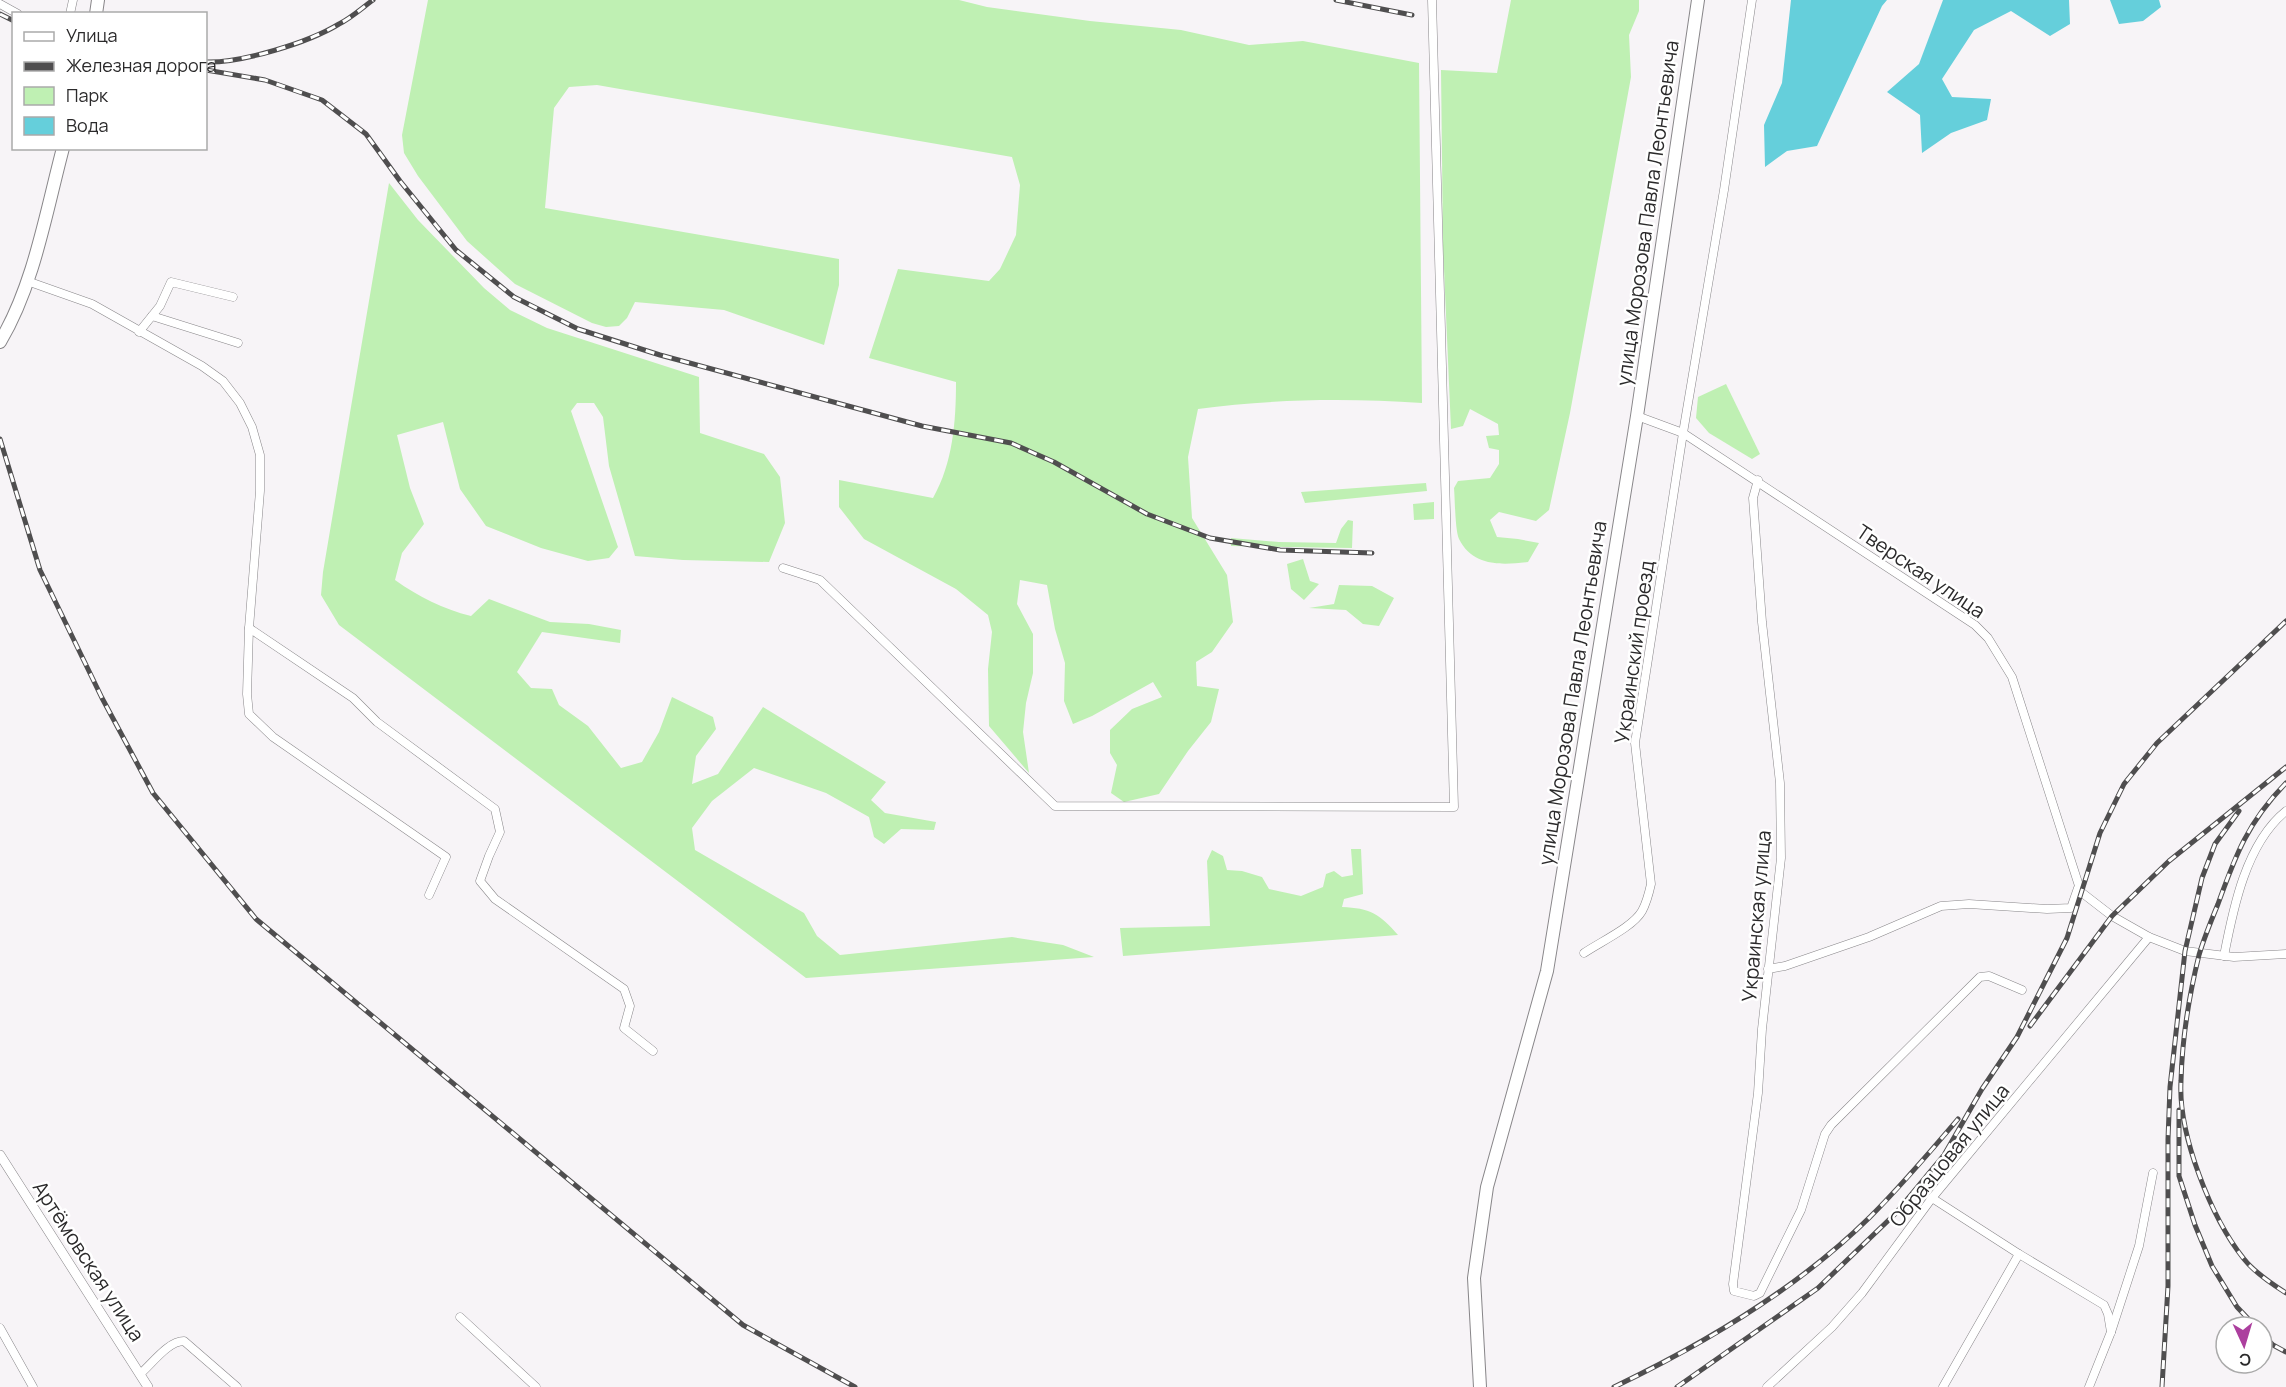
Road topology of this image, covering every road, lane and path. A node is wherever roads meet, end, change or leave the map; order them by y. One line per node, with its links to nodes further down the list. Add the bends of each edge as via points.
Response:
1 (1432, 0): 16 (street, via 1454,807 1055,807 820,580)
2 (1698, 0): 13 (main road, улица Морозова Павла Леонтьевича)
3 (1752, 0): 14 (street, Украинский проезд)
4 (0, 3): 5 (street)
5 (15, 12)
6 (62, 150): 7 (main road)
7 (27, 281): 10 (street, via 92,304); 11 (main road)
8 (232, 297): 9 (street, via 171,282)
9 (153, 316): 10 (street); 12 (street)
10 (139, 332): 17 (street, via 223,381 252,427 260,455 260,491)
11 (0, 342)
12 (238, 343)
13 (1637, 416): 14 (street, Тверская улица); 40 (main road, улица Морозова Павла Леонтьевича, via 1547,971 1487,1187 1474,1278)
14 (1683, 433): 15 (street, Тверская улица); 22 (street, Украинский проезд, via 1635,744 1651,884 1641,914)
15 (1758, 480): 19 (street, Тверская улица, via 1975,625 1988,638 2012,677); 25 (street, Украинская улица, via 1753,498 1754,520 1780,783 1781,858)
16 (783, 568)
17 (249, 628): 20 (street, via 249,714 273,737 446,857); 27 (street, via 353,698 377,722 495,809 500,832 480,881 495,899 624,989 630,1006 624,1028)
18 (2286, 811): 24 (street, via 2271,826 2248,866 2233,910)
19 (2078, 888): 21 (street, via 2112,916); 25 (street, via 2071,908 1941,906 1869,937)
20 (429, 895)
21 (2149, 937): 24 (street, via 2185,951); 30 (street, Образцовая улица)
22 (1584, 953)
23 (2286, 954): 24 (street)
24 (2224, 956)
25 (1768, 969): 26 (street, Украинская улица, via 1758,1094 1733,1284 1736,1292 1754,1296 1760,1293 1801,1210 1824,1134 1831,1125 1980,977 1989,976)
26 (2022, 990)
27 (652, 1051)
28 (0, 1155): 35 (street, Артёмовская улица)
29 (2153, 1173): 34 (street, via 2139,1246)
30 (1932, 1198): 31 (street); 41 (street, Образцовая улица, via 1862,1293 1832,1327)
31 (2019, 1254): 34 (street, via 2104,1305); 42 (street)
32 (460, 1317): 39 (street)
33 (0, 1328): 36 (street)
34 (2111, 1332): 43 (street)
35 (140, 1374): 37 (street, Артёмовская улица); 38 (street, via 172,1344 184,1341)
36 (33, 1387)
37 (148, 1387)
38 (237, 1387)
39 (536, 1387)
40 (1480, 1387)
41 (1767, 1387)
42 (1943, 1387)
43 (2089, 1387)

